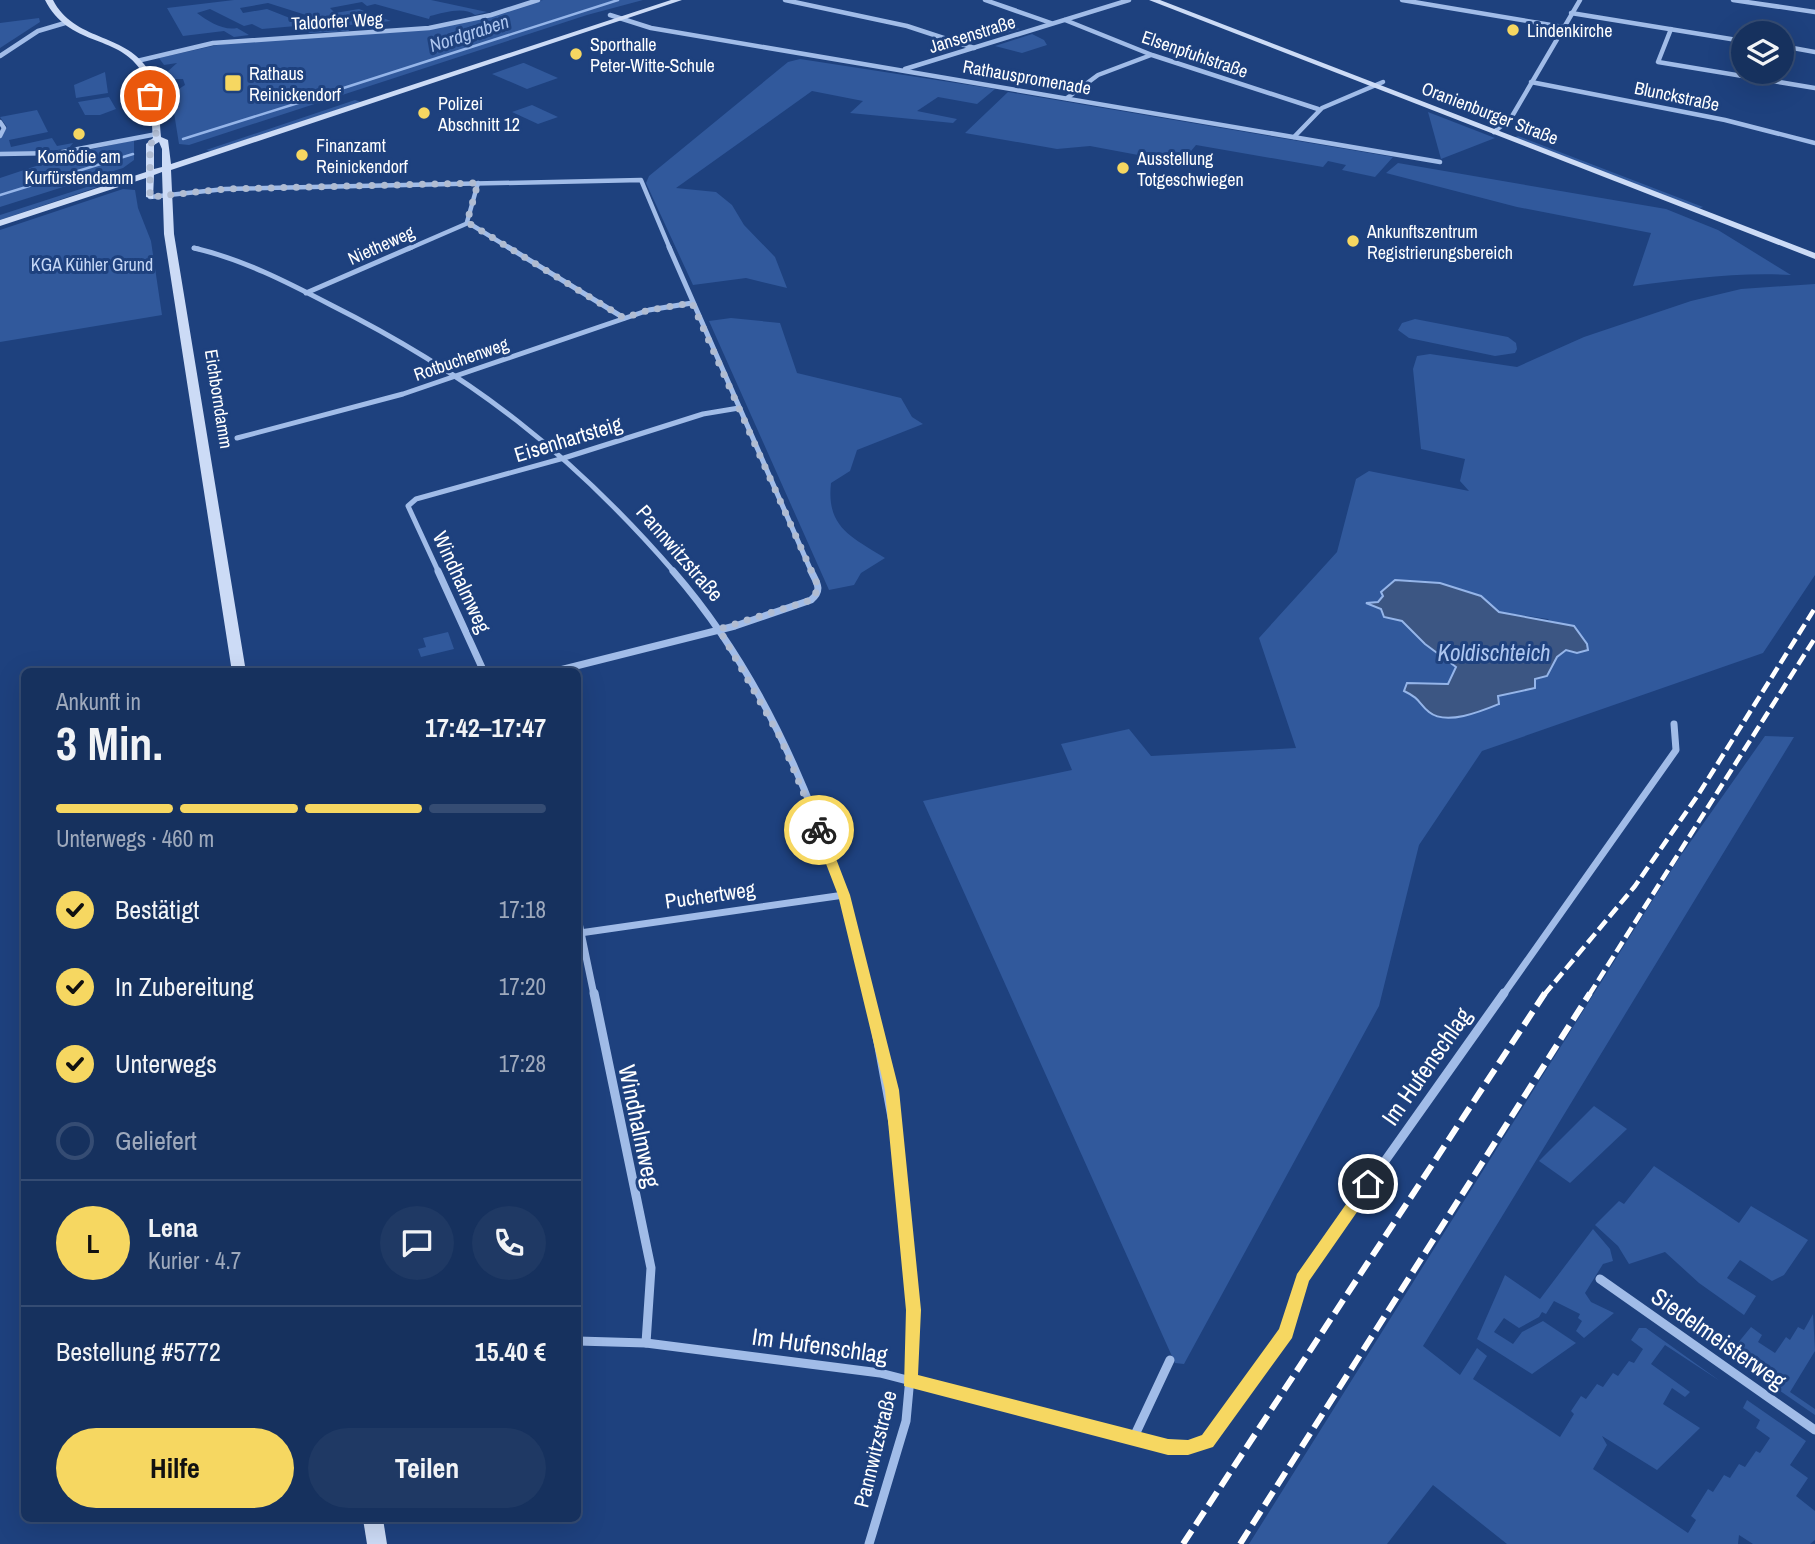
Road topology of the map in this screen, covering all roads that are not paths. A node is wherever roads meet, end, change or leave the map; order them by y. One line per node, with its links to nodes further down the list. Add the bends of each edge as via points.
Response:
1 (50, 0): 18 (main road)
2 (656, 0): 15 (main road)
3 (678, 0): 16 (main road)
4 (785, 0): 23 (street, via 907,26)
5 (985, 0): 19 (street)
6 (1129, 0): 17 (street, Jansenstraße)
7 (1153, 0): 31 (main road, Oranienburger Straße)
8 (1169, 0): 31 (main road, Oranienburger Straße)
9 (1402, 0): 20 (street)
10 (1580, 0): 14 (street)
11 (1733, 0): 13 (street)
12 (533, 1): 28 (street, Taldorfer Weg, via 429,28 213,43)
13 (1815, 12)
14 (1571, 13): 20 (street); 21 (street)
15 (610, 15): 16 (street, Rathauspromenade); 33 (main road)
16 (620, 19): 29 (street, Rathauspromenade); 35 (main road)
17 (1065, 20): 19 (street, Jansenstraße); 27 (street, Elsenpfuhlstraße)
18 (65, 23): 26 (street, via 38,31); 28 (main road)
19 (1052, 24): 23 (street, Jansenstraße)
20 (1563, 27): 30 (street)
21 (1671, 29): 22 (street); 32 (street, via 1658,62)
22 (1731, 39)
23 (974, 48): 29 (street, Jansenstraße)
24 (1794, 48): 25 (street)
25 (1815, 52)
26 (0, 55)
27 (1152, 55): 34 (street, via 1098,75); 36 (street, Elsenpfuhlstraße)
28 (136, 61): 40 (main road, Eichborndamm, via 146,75)
29 (904, 70): 34 (street, Rathauspromenade)
30 (1531, 82): 38 (street); 42 (street, Blunckstraße, via 1725,120)
31 (1378, 83): 36 (street); 38 (main road, Oranienburger Straße)
32 (1815, 89)
33 (368, 93): 35 (main road); 43 (main road)
34 (1067, 98): 41 (street, Rathauspromenade)
35 (379, 99): 45 (main road)
36 (1318, 109): 41 (street)
37 (0, 122): 39 (street, via 4,128)
38 (1498, 130): 55 (main road, Oranienburger Straße); 57 (main road, Oranienburger Straße)
39 (0, 136)
40 (157, 137): 44 (street, via 57,153); 47 (main road, Eichborndamm, via 164,140); 48 (main road, Eichborndamm, via 150,144)
41 (1294, 137): 46 (street, Rathauspromenade)
42 (1815, 143)
43 (197, 149): 45 (main road); 47 (main road)
44 (0, 154)
45 (206, 155): 47 (main road)
46 (1440, 162)
47 (165, 164): 48 (main road); 50 (main road, Eichborndamm)
48 (149, 169): 51 (main road, Eichborndamm); 52 (main road); 53 (main road)
49 (478, 183): 50 (street); 54 (street); 59 (street, via 641,180)
50 (166, 194): 51 (street); 67 (main road, Eichborndamm)
51 (150, 197)
52 (0, 213)
53 (0, 223)
54 (468, 223): 58 (street, Nietheweg); 60 (street)
55 (1815, 247)
56 (194, 248): 58 (street, Pannwitzstraße)
57 (1815, 256)
58 (306, 293): 61 (street, Pannwitzstraße, via 376,327)
59 (692, 303): 60 (street, Rotbuchenweg); 62 (street)
60 (624, 318): 61 (street, Rotbuchenweg)
61 (456, 376): 63 (street, Rotbuchenweg); 64 (street, Pannwitzstraße, via 520,418)
62 (739, 408): 64 (street, Eisenhartsteig, via 703,414); 66 (street, via 819,588 811,600)
63 (237, 438)
64 (564, 458): 65 (street, Eisenhartsteig, via 416,499); 66 (street, Pannwitzstraße, via 645,539)
65 (408, 506): 68 (street, Windhalmweg)
66 (719, 629): 69 (street); 71 (street, Pannwitzstraße, via 785,748)
67 (238, 668)
68 (482, 668)
69 (568, 668)
70 (1674, 724): 80 (street, Im Hufenschlag, via 1676,750 1302,1278 1286,1333 1208,1441 1188,1448)
71 (844, 895): 72 (street, Puchertweg); 78 (street, Pannwitzstraße, via 897,1121 913,1310)
72 (581, 933)
73 (581, 938): 76 (street, Windhalmweg, via 651,1268)
74 (1600, 1279): 79 (street, Siedelmeisterweg)
75 (581, 1341): 76 (street, Im Hufenschlag)
76 (646, 1343): 78 (street, Im Hufenschlag)
77 (1170, 1360): 80 (street)
78 (910, 1380): 80 (street, Im Hufenschlag); 83 (street, Pannwitzstraße, via 895,1459)
79 (1815, 1430)
80 (1133, 1439)
81 (373, 1522): 82 (main road)
82 (377, 1544)
83 (869, 1544)

